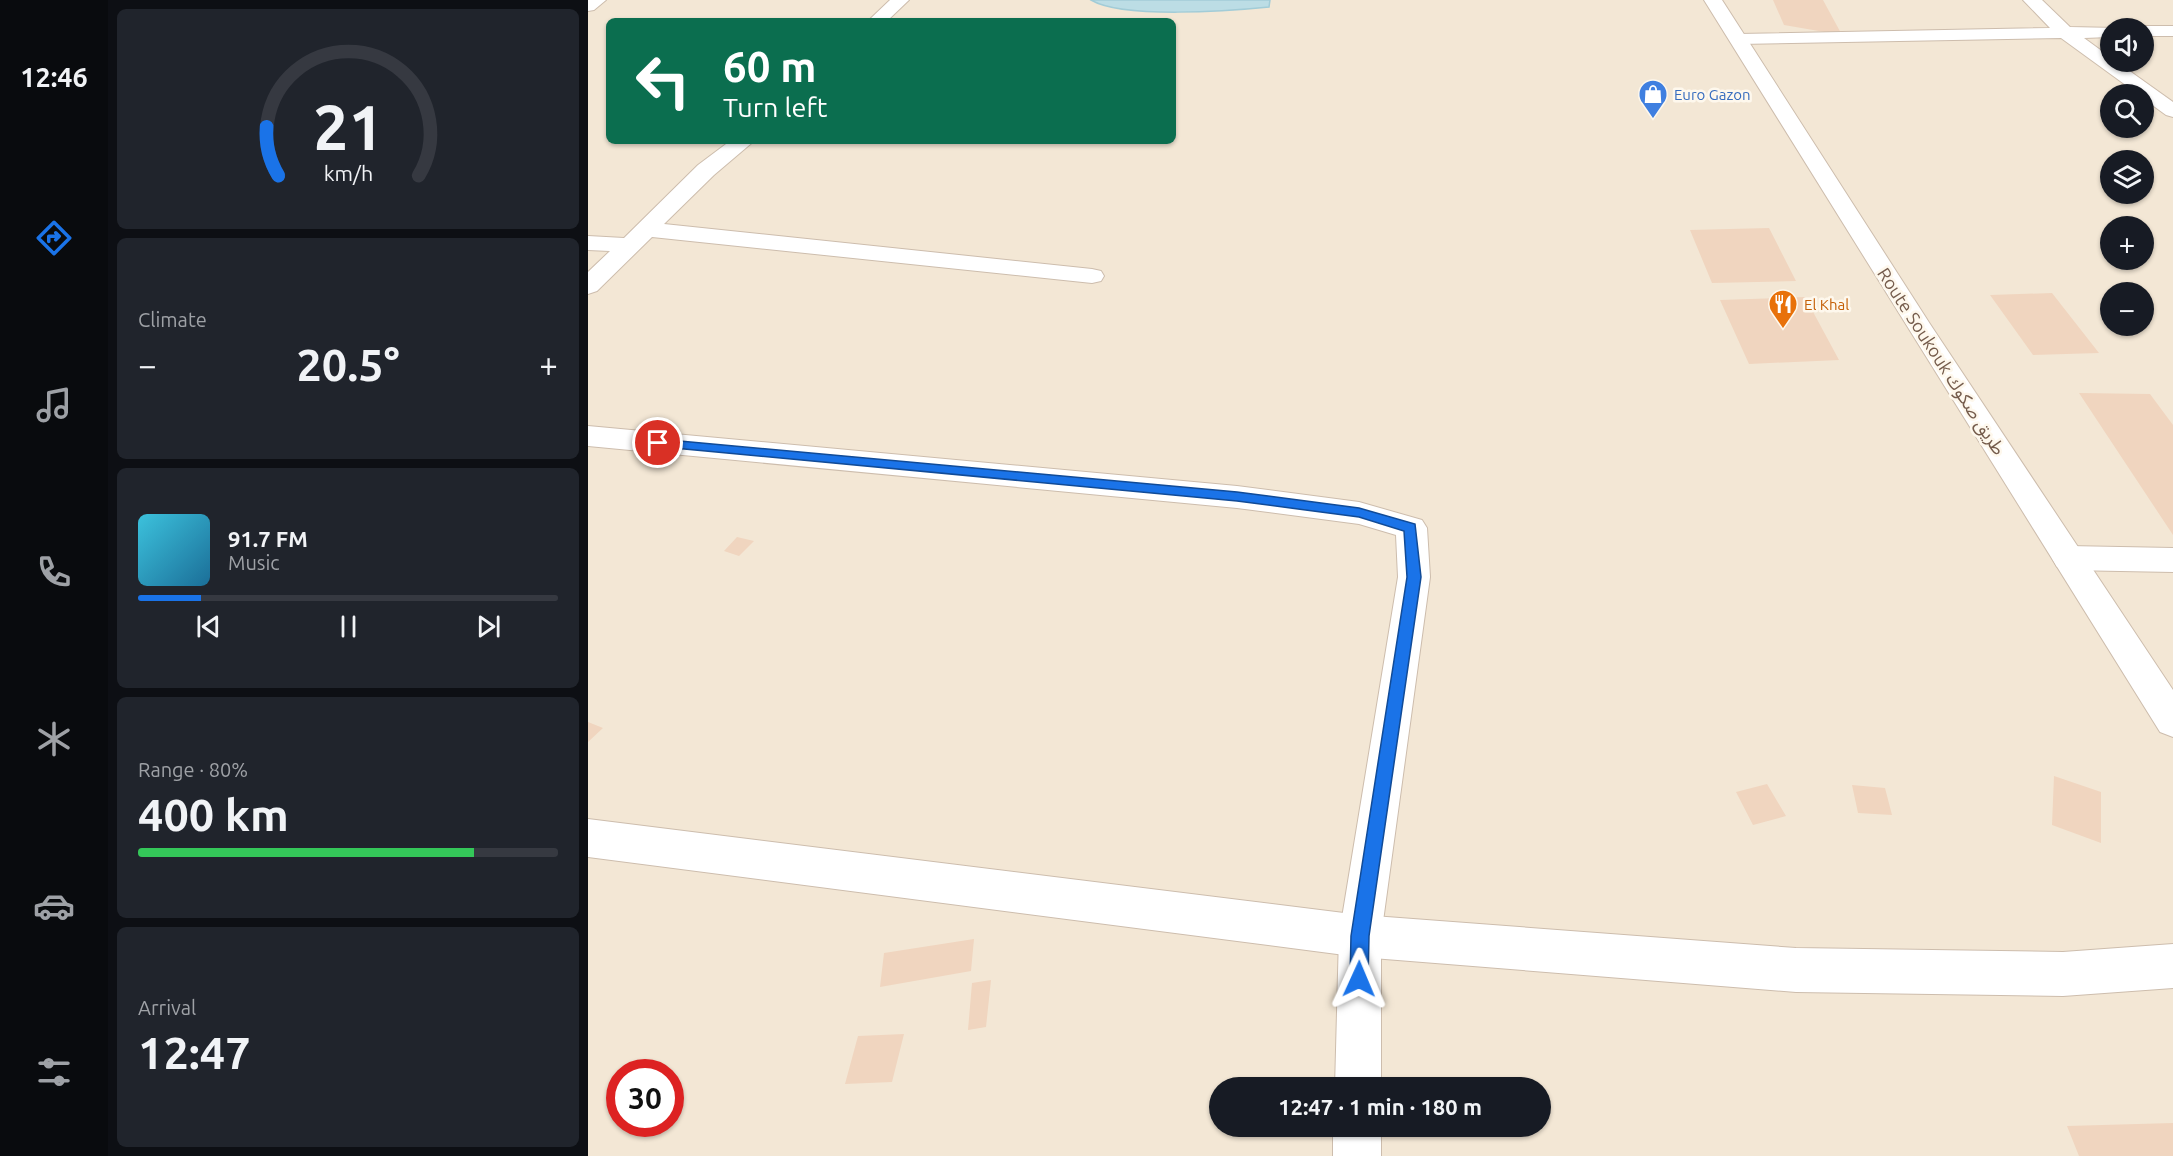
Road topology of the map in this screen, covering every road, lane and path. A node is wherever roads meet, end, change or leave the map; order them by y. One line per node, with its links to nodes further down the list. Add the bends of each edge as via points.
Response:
1 (597, 0): 5 (street)
2 (900, 0): 6 (street)
3 (1713, 0): 11 (street, Route Soukouk طريق صكوك)
4 (2032, 0): 9 (street)
5 (588, 6)
6 (880, 18)
7 (2154, 31): 8 (street)
8 (2173, 31)
9 (2064, 32): 10 (street); 11 (street); 12 (street)
10 (2100, 32)
11 (1739, 39): 19 (street, Route Soukouk طريق صكوك)
12 (2173, 111)
13 (739, 144): 14 (street, via 706,170)
14 (638, 237): 15 (street); 16 (street); 17 (street)
15 (588, 243)
16 (1092, 276)
17 (588, 286)
18 (588, 436): 23 (street, via 1237,497 1359,513 1411,528 1414,577)
19 (2068, 558): 20 (street); 21 (street, Route Soukouk طريق صكوك)
20 (2173, 560)
21 (2173, 721)
22 (588, 838): 23 (street)
23 (1360, 936): 24 (street, via 1796,970 2063,974); 25 (street)
24 (2173, 966)
25 (1358, 1077)
26 (1357, 1137): 27 (street)
27 (1357, 1156)

